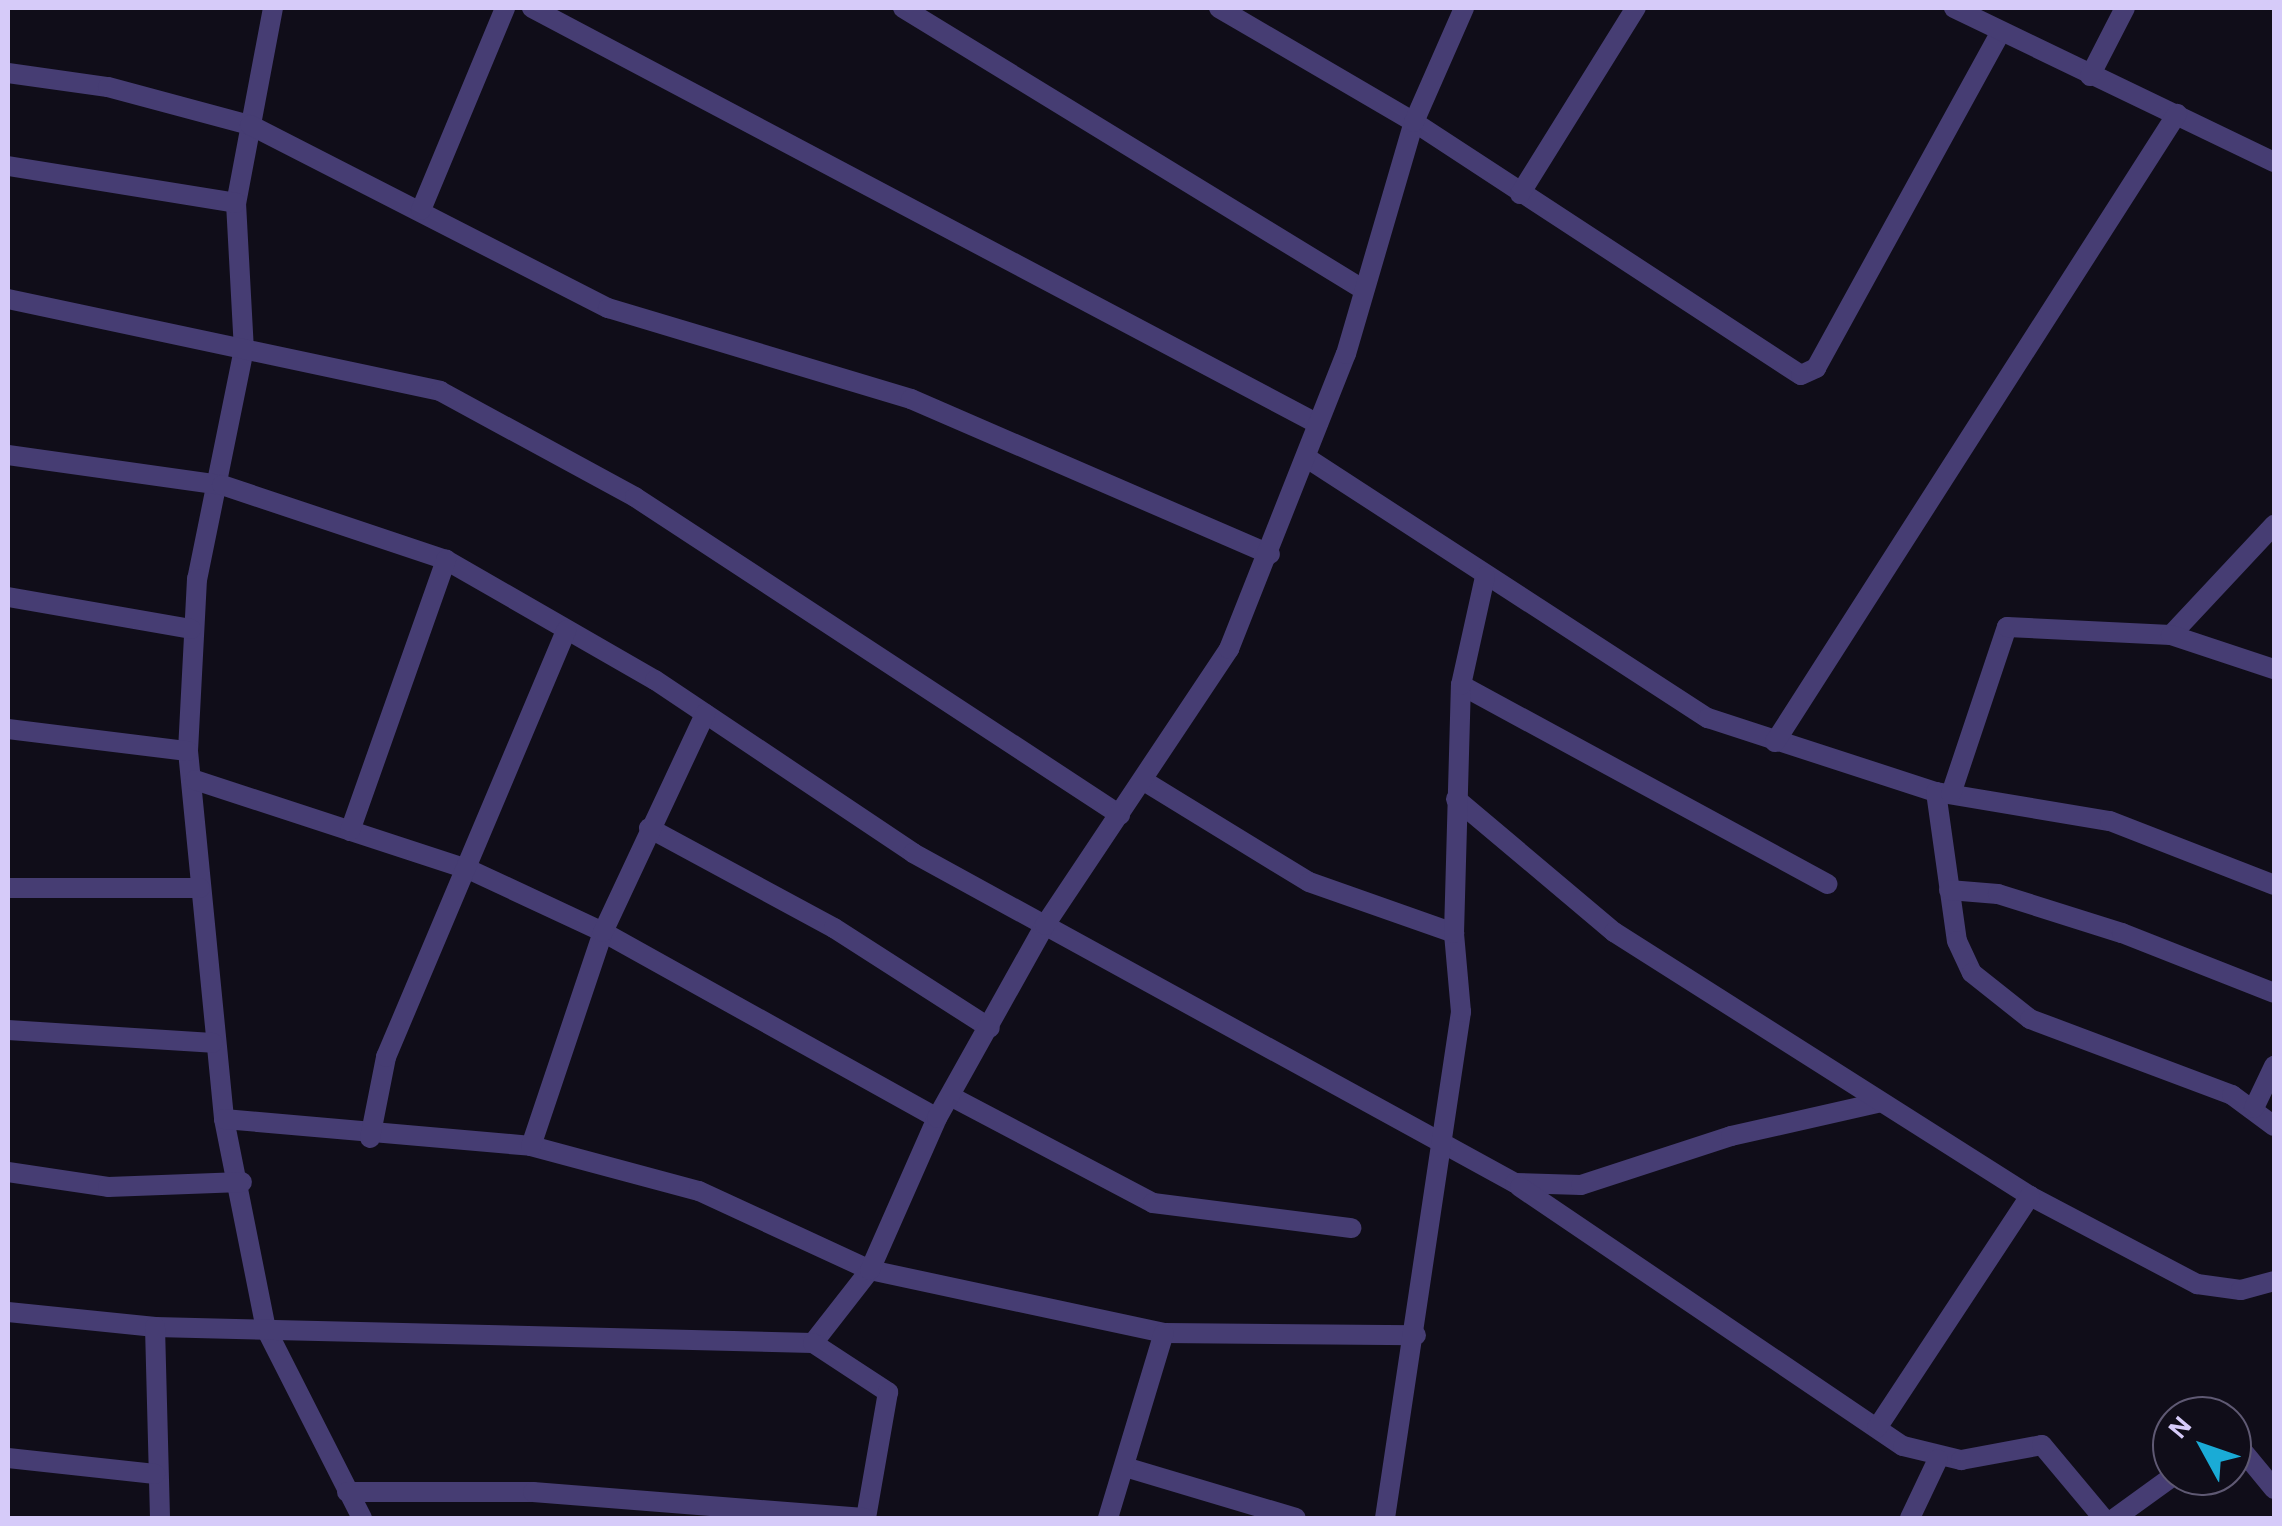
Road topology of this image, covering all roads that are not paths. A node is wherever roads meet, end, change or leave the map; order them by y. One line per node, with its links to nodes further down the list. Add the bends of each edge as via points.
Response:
1 (272, 8): 15 (street)
2 (505, 8): 20 (street)
3 (532, 8): 24 (street)
4 (902, 8): 21 (street)
5 (1219, 8): 14 (street)
6 (1464, 8): 14 (street)
7 (1636, 8): 18 (street)
8 (1954, 8): 10 (street)
9 (2125, 8): 12 (street)
10 (2000, 31): 12 (street); 18 (street, via 1816,368 1801,376)
11 (8, 73): 15 (street, via 108,86)
12 (2090, 76): 13 (street)
13 (2177, 114): 16 (street); 40 (street)
14 (1414, 122): 18 (street); 21 (street)
15 (250, 125): 19 (street); 20 (street)
16 (2274, 162)
17 (8, 166): 19 (street)
18 (1520, 194)
19 (236, 203): 23 (street)
20 (421, 210): 29 (street, via 608,308 911,399)
21 (1364, 290): 24 (street)
22 (8, 299): 23 (street)
23 (244, 349): 27 (street); 46 (street, via 389,376 523,434)
24 (1318, 424): 26 (street)
25 (8, 455): 27 (street)
26 (1307, 458): 29 (street); 31 (street)
27 (222, 486): 30 (street); 33 (street)
28 (2274, 524): 35 (street)
29 (1270, 554): 43 (street, via 1229,648)
30 (446, 560): 34 (street); 48 (street)
31 (1486, 577): 37 (street); 40 (street, via 1708,718)
32 (8, 597): 33 (street)
33 (191, 629): 41 (street)
34 (566, 630): 38 (street); 49 (street)
35 (2171, 635): 36 (street); 44 (street, via 2007,627)
36 (2274, 669)
37 (1462, 685): 45 (street); 50 (street)
38 (705, 714): 47 (street); 55 (street, via 913,853)
39 (8, 729): 41 (street)
40 (1775, 742): 44 (street)
41 (188, 750): 42 (street)
42 (195, 780): 48 (street); 53 (street)
43 (1144, 781): 46 (street); 57 (street, via 1326,890)
44 (1944, 793): 51 (street, via 2110,822); 54 (street)
45 (1456, 800): 57 (street); 64 (street, via 1614,932)
46 (1120, 815): 55 (street)
47 (649, 828): 56 (street); 59 (street, via 834,928)
48 (350, 831): 49 (street)
49 (468, 869): 56 (street); 69 (street, via 386,1058)
50 (1828, 884)
51 (2274, 885)
52 (8, 888): 53 (street)
53 (200, 888): 61 (street)
54 (1949, 890): 58 (street, via 1998,894 2122,933); 65 (street, via 1957,941 2000,1000 2085,1046)
55 (1045, 925): 59 (street); 70 (street)
56 (603, 932): 66 (street); 71 (street)
57 (1454, 933): 70 (street, via 1461,1012)
58 (2274, 994)
59 (990, 1028): 63 (street)
60 (8, 1030): 61 (street)
61 (213, 1042): 67 (street)
62 (2274, 1066): 65 (street)
63 (952, 1097): 66 (street); 76 (street, via 1153,1202)
64 (1878, 1103): 74 (street, via 1731,1136 1581,1185); 75 (street)
65 (2254, 1108): 68 (street)
66 (937, 1118): 77 (street)
67 (224, 1119): 69 (street); 73 (street)
68 (2274, 1126)
69 (370, 1138): 71 (street)
70 (1446, 1145): 74 (street); 83 (street)
71 (531, 1146): 77 (street, via 700,1191)
72 (8, 1172): 73 (street, via 108,1187)
73 (242, 1182): 81 (street)
74 (1515, 1183): 85 (street)
75 (2030, 1196): 78 (street, via 2197,1284 2241,1290); 85 (street)
76 (1351, 1228)
77 (870, 1270): 82 (street); 84 (street)
78 (2274, 1281)
79 (8, 1312): 80 (street)
80 (156, 1327): 81 (street); 90 (street)
81 (266, 1329): 84 (street); 93 (street)
82 (1164, 1333): 83 (street); 89 (street)
83 (1416, 1335): 99 (street)
84 (814, 1343): 96 (street, via 888,1392)
85 (1878, 1428): 87 (street)
86 (8, 1458): 90 (street)
87 (1938, 1459): 100 (street); 101 (street, via 2042,1446)
88 (2252, 1462): 91 (street)
89 (1125, 1467): 97 (street); 98 (street)
90 (155, 1474): 94 (street)
91 (2274, 1489)
92 (2152, 1491): 102 (street)
93 (347, 1492): 95 (street); 96 (street, via 533,1492)
94 (160, 1518)
95 (362, 1518)
96 (865, 1518)
97 (1108, 1518)
98 (1296, 1518)
99 (1385, 1518)
100 (1910, 1518)
101 (2103, 1518)
102 (2115, 1518)

